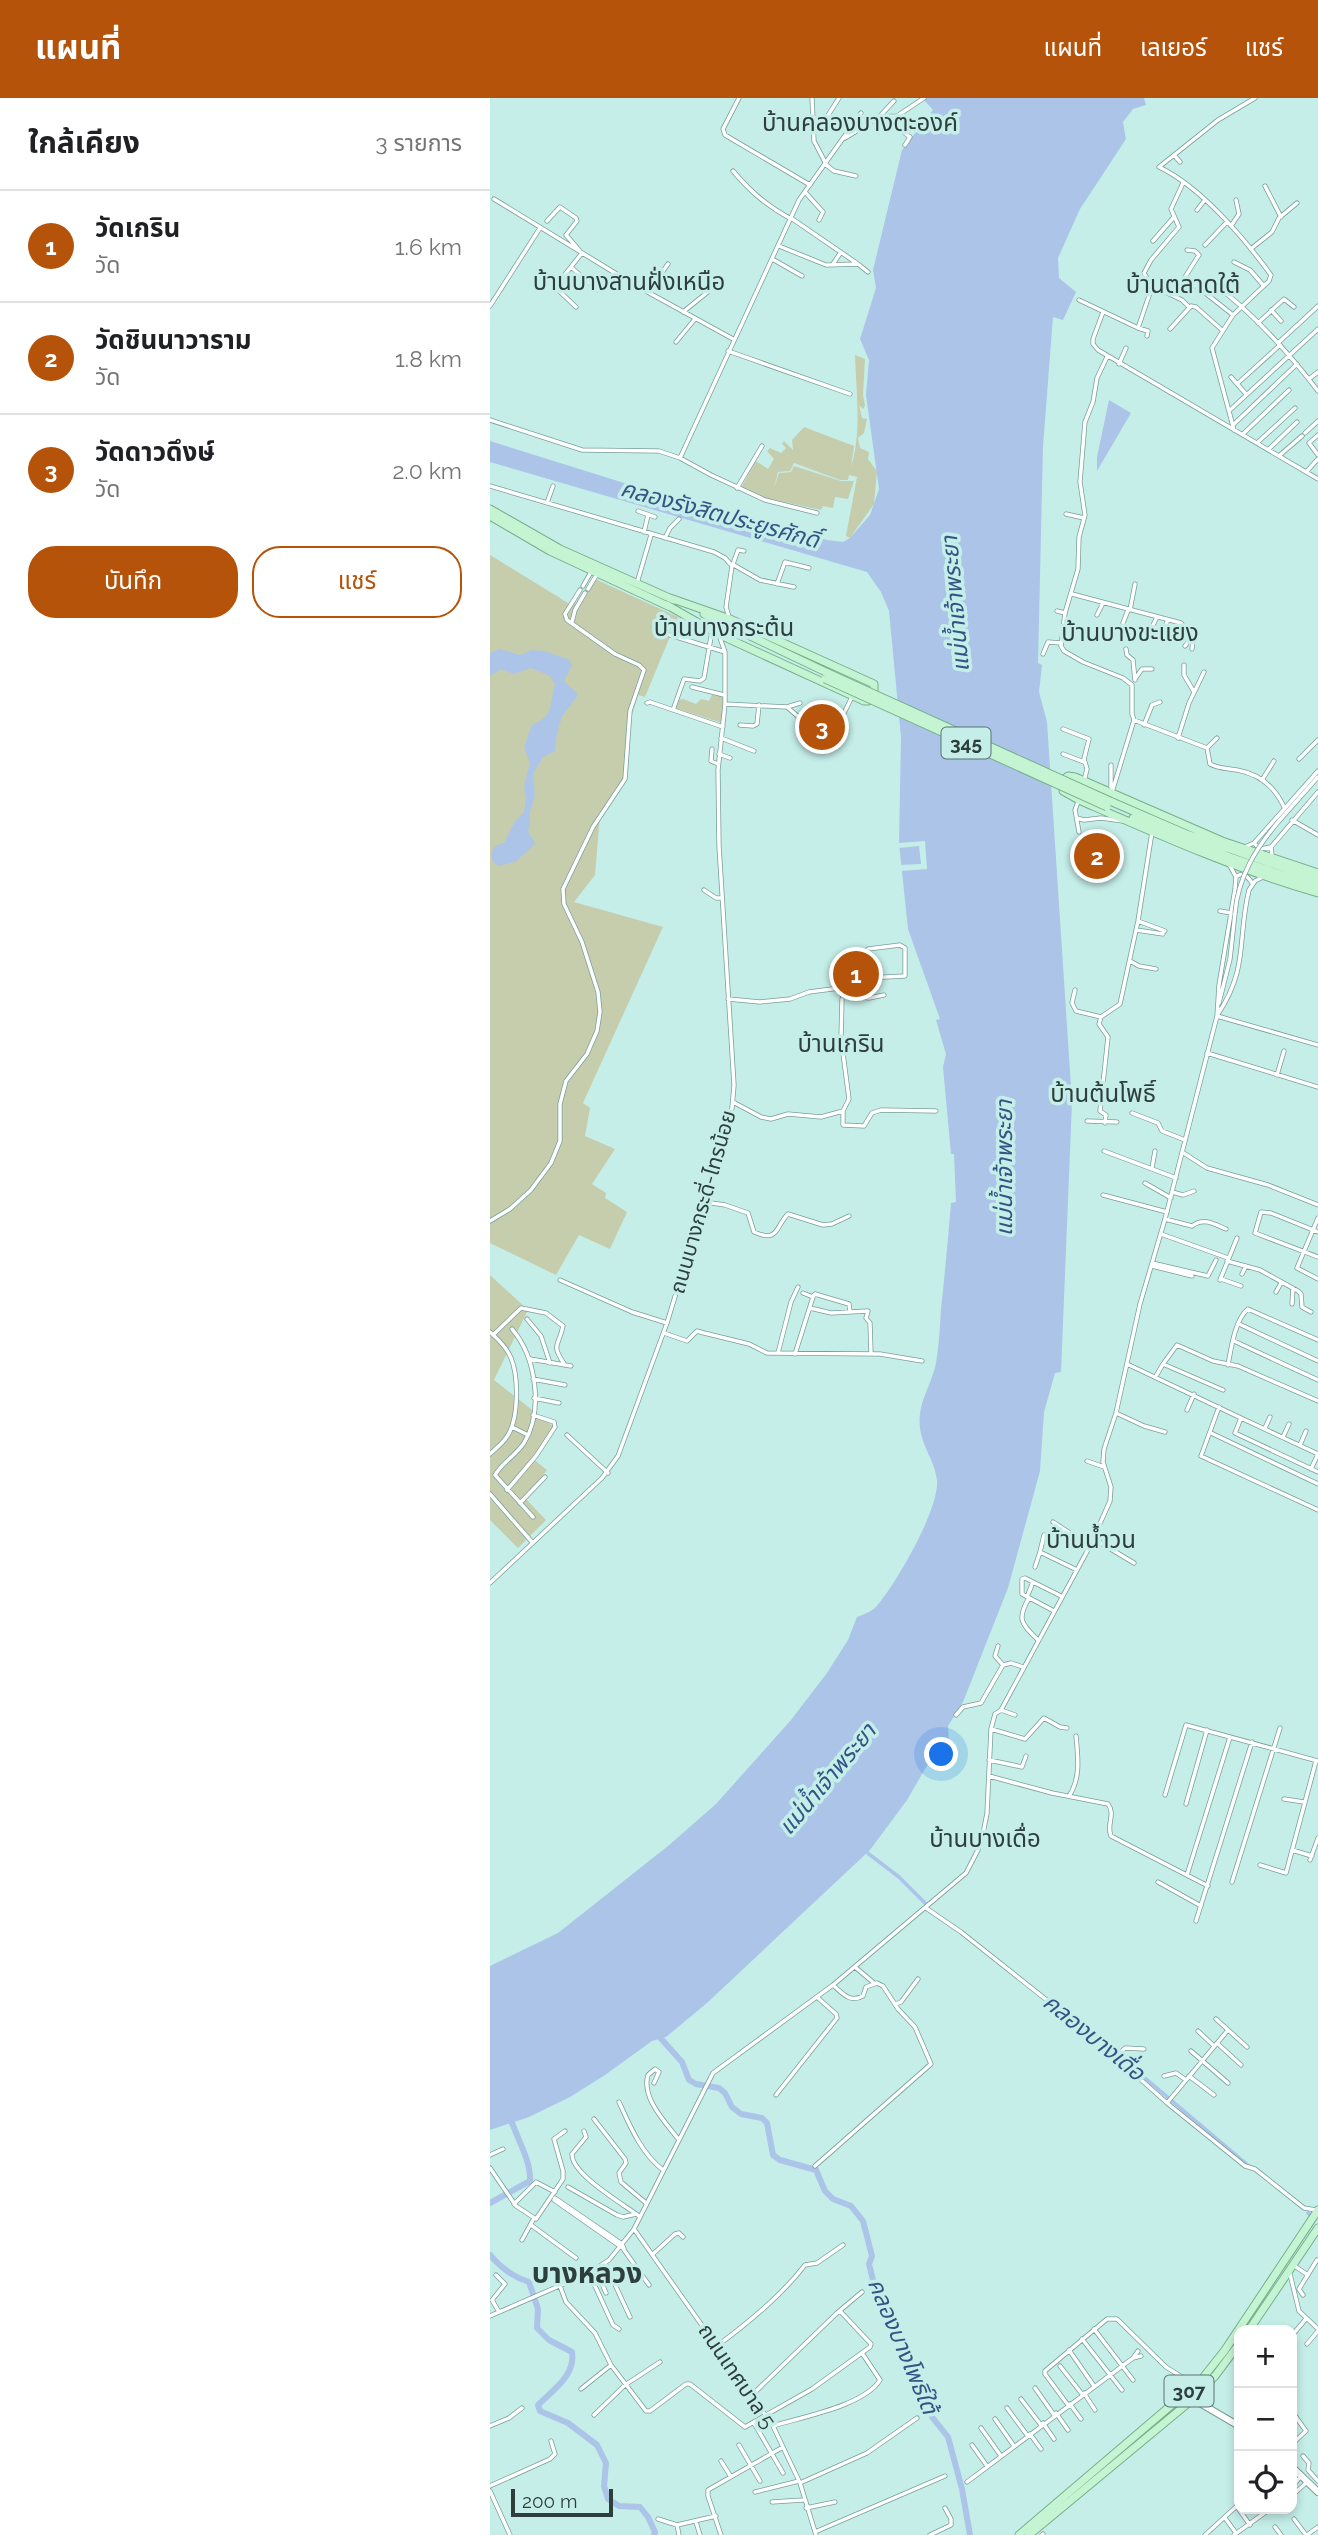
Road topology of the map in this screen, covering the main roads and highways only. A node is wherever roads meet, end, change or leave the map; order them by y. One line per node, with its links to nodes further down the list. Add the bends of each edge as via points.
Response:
1 (490, 509): 3 (main road, 345)
2 (490, 516): 3 (main road, 345, via 594,573)
3 (668, 601): 3 (main road, via 690,620 852,696 868,701 876,692 874,684 730,620); 4 (main road, 345, bridge, via 826,676)
4 (1110, 798): 5 (main road, 345); 6 (main road); 7 (main road, via 1071,775 1063,780 1063,790 1079,800)
5 (1183, 836): 6 (main road); 7 (main road); 9 (main road, 345); 10 (main road, 345)
6 (1222, 841): 8 (main road)
7 (1215, 858): 11 (main road)
8 (1318, 873)
9 (1318, 880)
10 (1318, 887)
11 (1318, 893)
12 (1318, 2210): 16 (main road, 307, via 1225,2350 1195,2385)
13 (1318, 2228): 14 (main road)
14 (1252, 2325)
15 (1234, 2351): 16 (main road, 307, via 1193,2399)
16 (1081, 2487): 17 (main road, 307); 18 (main road, via 1063,2494); 19 (main road, 307)
17 (1039, 2534)
18 (1012, 2535)
19 (1019, 2535)

